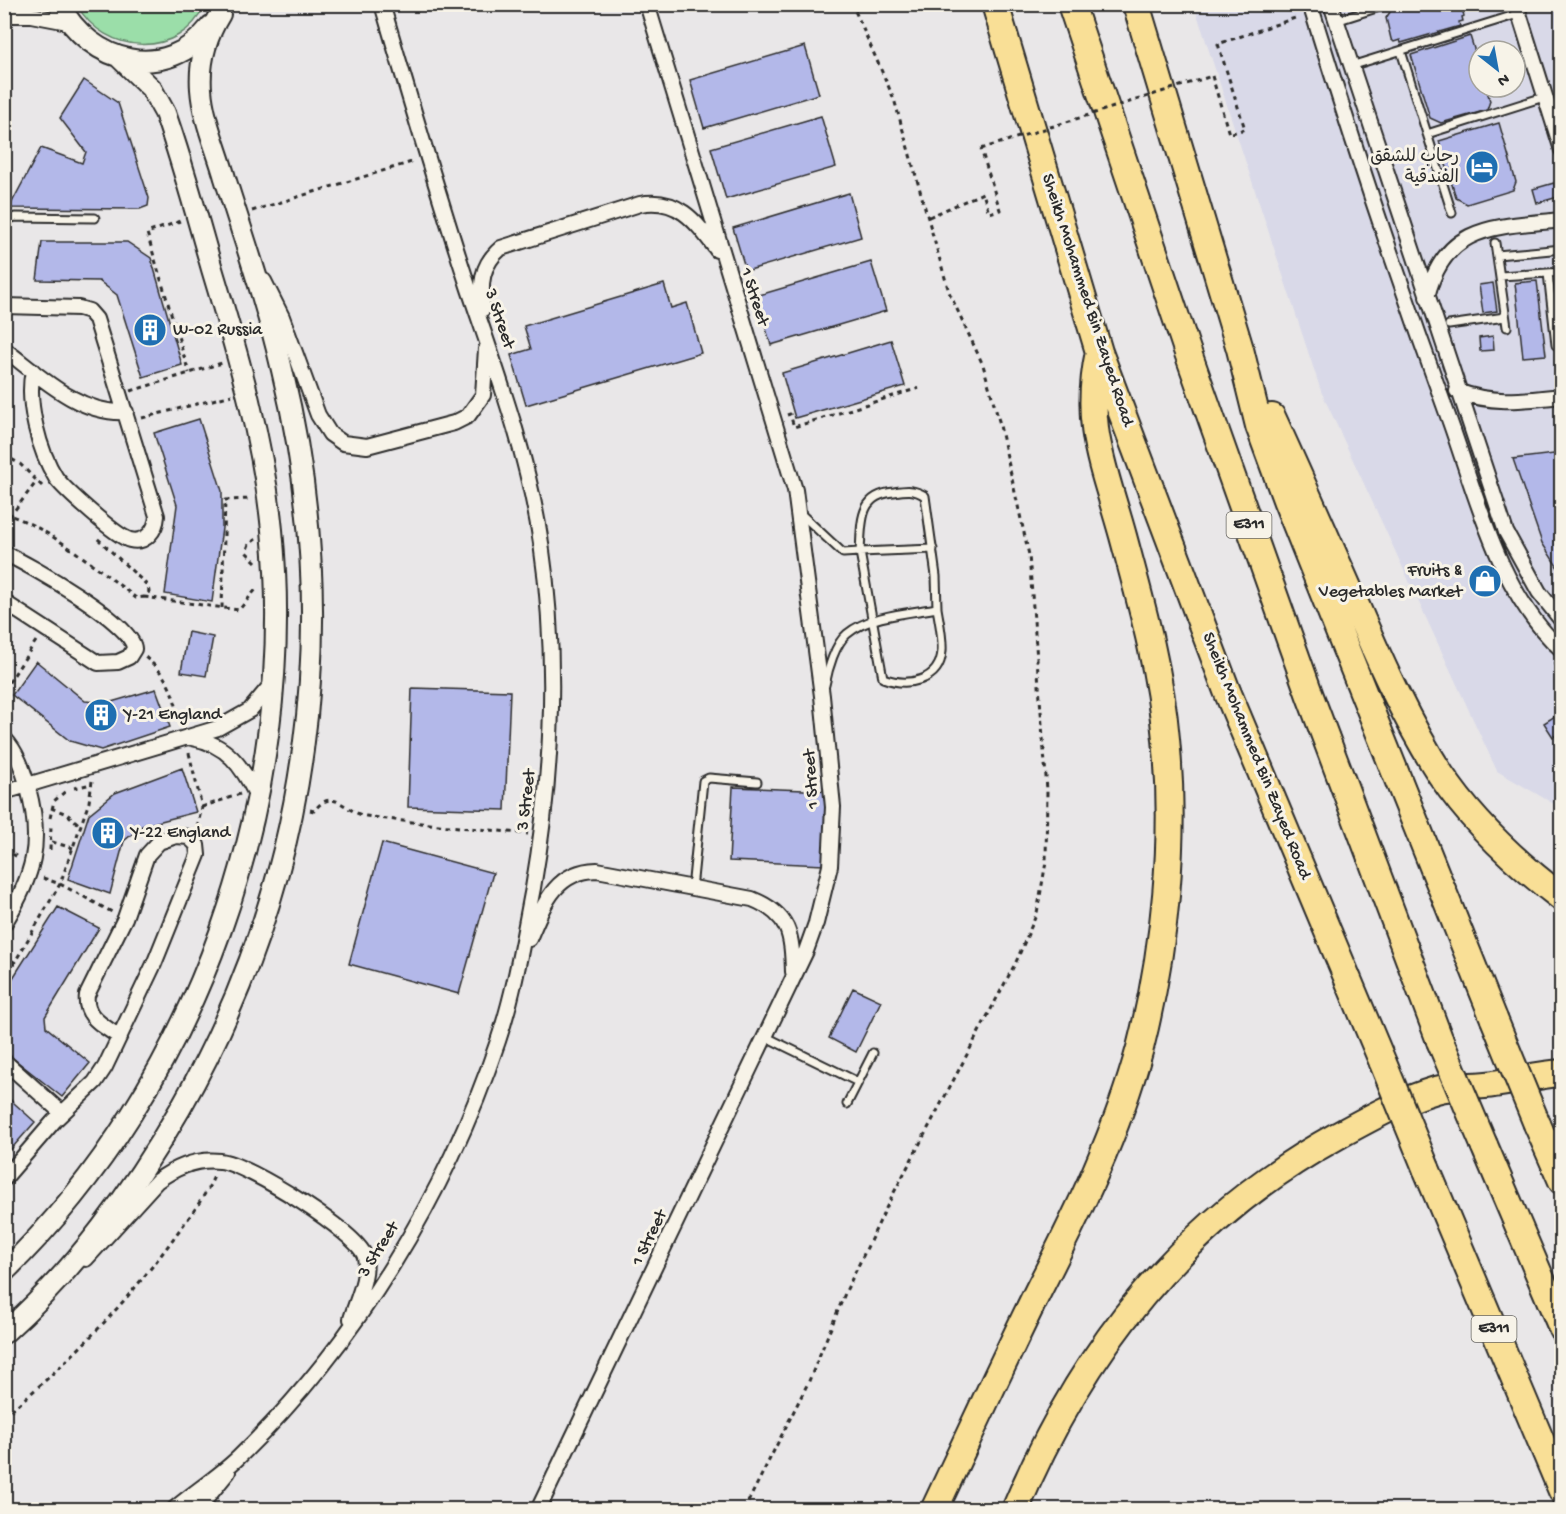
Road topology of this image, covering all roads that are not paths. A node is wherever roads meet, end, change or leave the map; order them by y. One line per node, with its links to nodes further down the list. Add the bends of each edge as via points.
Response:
1 (14, 4): 13 (street)
2 (58, 4): 16 (street)
3 (381, 4): 41 (street, 3 Street)
4 (647, 4): 31 (street, 1 Street)
5 (995, 4): 45 (highway, Sheikh Mohammed Bin Zayed Road / E311)
6 (1071, 4): 84 (highway, E311, bridge, via 1187,350 1294,651 1440,1041)
7 (1136, 4): 44 (highway)
8 (1331, 4): 15 (street)
9 (1389, 4): 15 (lane)
10 (1311, 8): 58 (street, via 1416,328 1495,545 1510,581 1531,615)
11 (221, 9): 18 (street, via 203,35 185,49 164,57); 32 (street, via 204,49 201,88)
12 (1517, 9): 17 (lane); 20 (street)
13 (4, 11)
14 (4, 15): 16 (street, via 32,15)
15 (1336, 21): 19 (street)
16 (68, 22): 18 (street, via 82,38)
17 (1401, 51): 19 (lane); 21 (lane)
18 (120, 58): 59 (street, via 142,77 165,113 247,391 258,502 275,587)
19 (1351, 66): 36 (street)
20 (1544, 97): 21 (lane); 22 (street)
21 (1427, 134): 24 (lane)
22 (1559, 134): 23 (street)
23 (1562, 150)
24 (1452, 213)
25 (95, 218): 27 (lane, via 15,217)
26 (1562, 220): 36 (street, via 1493,227 1460,240 1432,275)
27 (4, 221)
28 (1495, 243): 30 (lane)
29 (1562, 249): 30 (lane)
30 (1497, 255): 35 (lane)
31 (724, 259): 41 (street, via 690,216 675,206 658,202 509,244 489,260 482,276); 50 (street, 1 Street, via 775,418)
32 (254, 267): 41 (street, via 282,316 324,428 343,443 367,446 468,416 483,395); 83 (street, via 282,367 299,448 313,581 309,705 284,850 246,974 205,1065 126,1196)
33 (1562, 272): 34 (lane)
34 (1548, 273): 35 (lane); 42 (lane)
35 (1500, 276): 38 (lane)
36 (1427, 297): 47 (street)
37 (4, 306): 49 (street, via 89,311 96,319)
38 (1505, 316): 39 (lane); 40 (lane)
39 (1449, 325)
40 (1507, 327)
41 (486, 336): 70 (street, 3 Street, via 527,468 541,544 553,688 541,835)
42 (1556, 345)
43 (4, 349): 46 (street)
44 (1240, 349): 68 (highway, via 1409,722 1442,776 1478,822 1525,870); 81 (highway, bridge, via 1259,426 1287,502)
45 (1100, 352): 88 (highway, Sheikh Mohammed Bin Zayed Road / E311, bridge, via 1227,691); 92 (highway, via 1092,392 1095,442 1155,661 1167,741 1167,867 1157,958 1140,1048 1106,1147 1064,1243)
46 (33, 371): 49 (street, via 87,407); 49 (street, via 30,402 50,466 66,490 132,540 143,539 155,527 157,516)
47 (1458, 391): 48 (street, via 1498,402); 57 (street, via 1506,532 1539,592)
48 (1562, 396)
49 (127, 417)
50 (798, 512): 52 (lane, via 843,553); 60 (street, 1 Street)
51 (933, 549): 52 (lane); 52 (lane, via 925,496 914,489 879,493 869,500); 55 (lane)
52 (860, 552): 56 (lane)
53 (4, 553): 54 (street, via 74,593 130,636 134,649 129,657 118,662 98,663)
54 (4, 602)
55 (937, 608): 56 (lane); 56 (lane, via 942,651 938,666 927,678 907,684 883,678)
56 (872, 621): 60 (lane, via 846,634 828,670)
57 (1562, 621)
58 (1562, 650)
59 (273, 682): 62 (street, via 259,702 240,718); 66 (street, via 266,751)
60 (822, 696): 71 (street, 1 Street, via 833,807 831,856 816,923)
61 (4, 738): 64 (street, via 16,755)
62 (188, 738): 64 (street); 66 (street, via 213,743 230,754 243,770)
63 (757, 782): 67 (lane, via 709,778 703,781)
64 (27, 785): 65 (street); 69 (street, via 37,839 36,876)
65 (4, 792)
66 (250, 795): 82 (street, via 223,922 191,1003 162,1061 128,1119 88,1175)
67 (692, 889): 70 (street, via 597,870 576,873 551,891); 71 (street, via 752,898 776,911 791,934)
68 (1562, 898)
69 (4, 924)
70 (519, 962): 85 (street, 3 Street, via 499,1039 452,1155 406,1242)
71 (794, 978): 73 (street, 1 Street)
72 (118, 1036): 72 (street, via 92,1017 86,1001 150,850 176,836 189,837 194,840 198,855 158,953); 79 (street, via 95,1082)
73 (766, 1037): 77 (lane); 91 (street, 1 Street)
74 (873, 1053): 77 (lane)
75 (4, 1061): 79 (street)
76 (1562, 1073): 93 (highway, via 1437,1090 1371,1118 1309,1152 1251,1192 1163,1272 1103,1345 1065,1404)
77 (858, 1082): 78 (lane)
78 (847, 1104)
79 (63, 1113): 80 (street)
80 (4, 1179)
81 (1562, 1181)
82 (4, 1272)
83 (46, 1293): 85 (street, via 99,1247 157,1181 187,1164 222,1161 260,1175 357,1242 366,1264); 86 (street)
84 (1562, 1328)
85 (347, 1332): 87 (street, 3 Street, via 307,1383)
86 (4, 1333)
87 (235, 1460): 89 (street, 3 Street); 90 (street)
88 (1562, 1491)
89 (173, 1509)
90 (197, 1509)
91 (538, 1509)
92 (934, 1509)
93 (1016, 1509)

